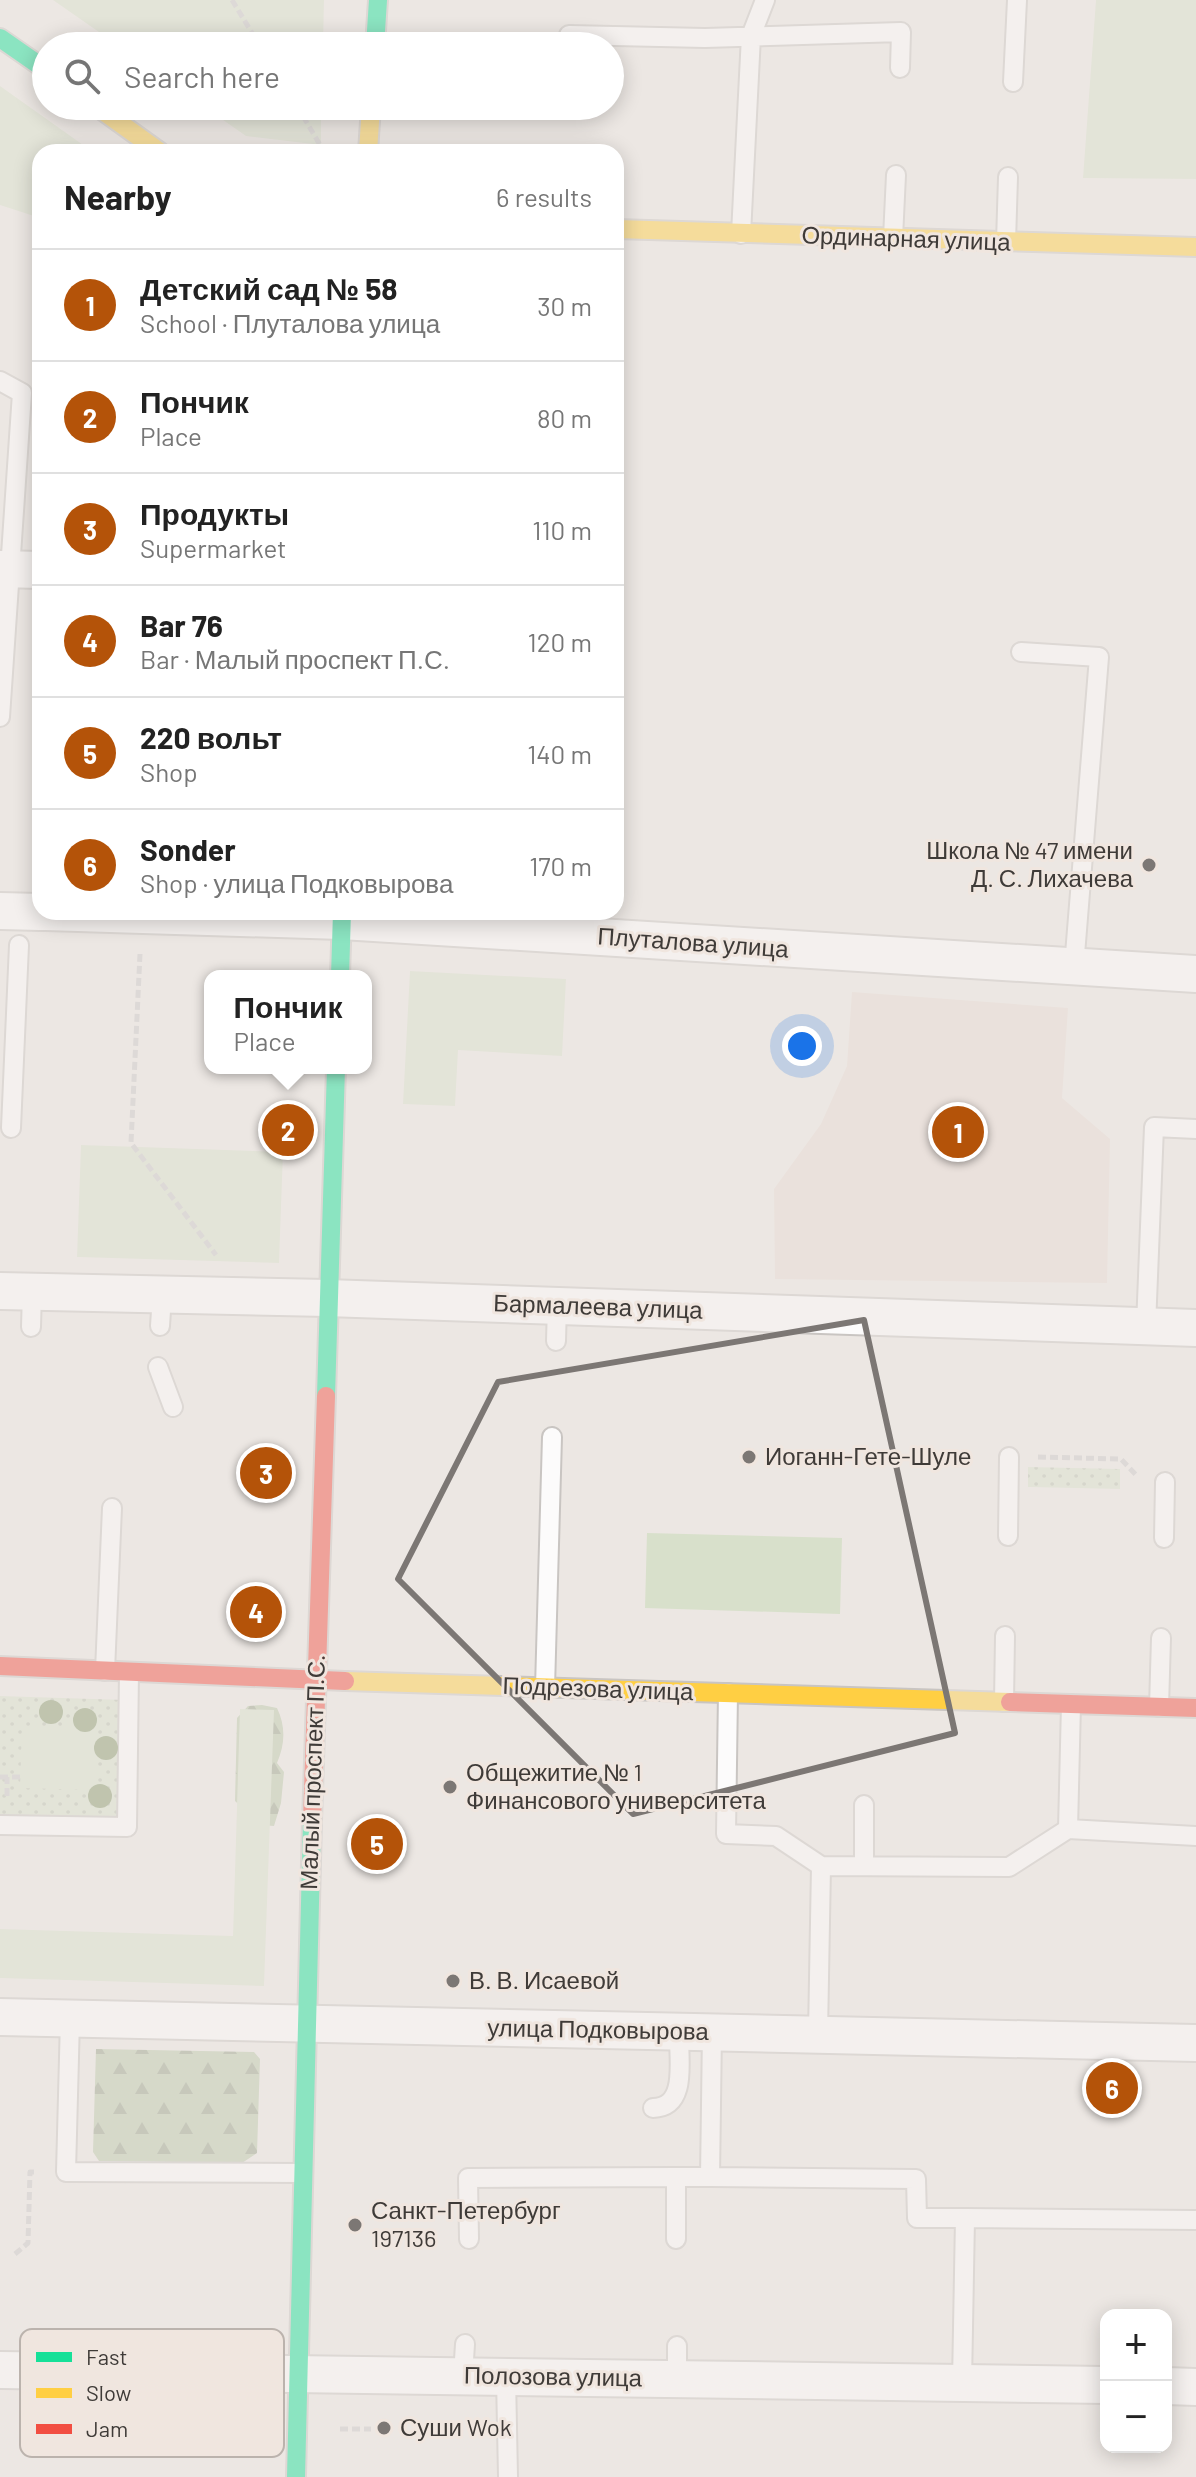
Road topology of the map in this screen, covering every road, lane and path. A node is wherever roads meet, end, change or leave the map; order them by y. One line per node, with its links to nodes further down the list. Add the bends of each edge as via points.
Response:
1 (232, 0): 5 (path)
2 (378, 0): 6 (street)
3 (1017, 0): 12 (lane)
4 (766, 1): 8 (lane)
5 (251, 32)
6 (376, 32)
7 (624, 35): 8 (lane)
8 (751, 36): 11 (lane, via 901,32); 22 (lane)
9 (0, 38): 10 (street)
10 (32, 60)
11 (900, 68)
12 (1013, 82)
13 (115, 120): 16 (street)
14 (306, 120): 17 (path)
15 (370, 120): 18 (street)
16 (149, 144)
17 (320, 144)
18 (369, 144)
19 (896, 175): 23 (lane)
20 (1008, 177): 24 (lane)
21 (624, 229): 22 (street, Ординарная улица)
22 (741, 234): 23 (street, Ординарная улица)
23 (893, 238): 24 (street, Ординарная улица)
24 (1006, 242): 25 (street, Ординарная улица)
25 (1196, 247)
26 (0, 381): 27 (lane, via 22,393)
27 (17, 569): 29 (lane)
28 (1021, 652): 36 (lane, via 1099,657)
29 (0, 717)
30 (0, 911): 31 (street)
31 (32, 912)
32 (342, 920): 37 (street)
33 (399, 920): 36 (street, Плуталова улица)
34 (19, 945): 40 (lane)
35 (141, 949): 42 (path, via 131,1143)
36 (1074, 967): 38 (street, Плуталова улица)
37 (340, 970)
38 (1196, 974)
39 (336, 1074): 43 (street, Малый проспект П.С.)
40 (11, 1128)
41 (1196, 1129): 46 (lane, via 1154,1127)
42 (218, 1258)
43 (327, 1298): 44 (street, Бармалеева улица, via 161,1310); 45 (street, Бармалеева улица); 62 (street, Малый проспект П.С.)
44 (21, 1303)
45 (557, 1305): 46 (street, Бармалеева улица); 48 (lane)
46 (1146, 1326): 47 (street, Бармалеева улица)
47 (1196, 1328)
48 (556, 1341)
49 (158, 1367): 50 (lane)
50 (173, 1407)
51 (552, 1437): 63 (lane)
52 (1009, 1457): 53 (path, via 1121,1459 1142,1480); 55 (lane)
53 (1165, 1482): 56 (lane)
54 (112, 1508): 60 (lane)
55 (1008, 1536)
56 (1164, 1538)
57 (1005, 1636): 66 (lane)
58 (1161, 1638): 68 (lane)
59 (0, 1666): 60 (street, Подрезова улица)
60 (105, 1671): 61 (street, Подрезова улица)
61 (129, 1672): 62 (street, Подрезова улица); 74 (lane, via 127,1827)
62 (316, 1681): 63 (street, Подрезова улица); 81 (street, Малый проспект П.С.)
63 (545, 1688): 64 (street, Подрезова улица)
64 (728, 1693): 65 (street, Подрезова улица); 77 (lane, via 726,1834 776,1836)
65 (865, 1698): 66 (street, Подрезова улица); 70 (lane)
66 (1004, 1702): 67 (street, Подрезова улица)
67 (1071, 1704): 68 (street, Подрезова улица); 75 (lane)
68 (1159, 1707): 69 (street, Подрезова улица)
69 (1196, 1708)
70 (864, 1718)
71 (0, 1777): 72 (path)
72 (21, 1777)
73 (864, 1805): 78 (lane)
74 (0, 1825)
75 (1068, 1829): 76 (lane); 78 (lane, via 1009,1867)
76 (1196, 1836)
77 (821, 1866): 78 (lane); 83 (lane)
78 (864, 1866)
79 (0, 2017): 80 (street, улица Подковырова)
80 (70, 2019): 81 (street, улица Подковырова); 86 (lane)
81 (307, 2024): 82 (street, улица Подковырова); 87 (street, Малый проспект П.С.)
82 (696, 2032): 83 (street, улица Подковырова); 85 (lane, via 678,2094 670,2104); 89 (lane)
83 (818, 2034): 84 (street, улица Подковырова)
84 (1196, 2043)
85 (653, 2108)
86 (66, 2172): 87 (lane); 94 (path, via 30,2172 28,2243)
87 (303, 2173): 98 (street, Малый проспект П.С.)
88 (676, 2177): 89 (lane); 92 (lane, via 468,2178); 93 (lane)
89 (710, 2177): 90 (lane, via 916,2179 917,2218)
90 (965, 2218): 91 (lane); 100 (lane)
91 (1196, 2220)
92 (469, 2239)
93 (676, 2239)
94 (15, 2254)
95 (0, 2370): 96 (street, Полозова улица)
96 (20, 2370)
97 (284, 2374): 98 (street, Полозова улица)
98 (296, 2374): 99 (street, Полозова улица, via 464,2360); 106 (street, Малый проспект П.С.)
99 (506, 2377): 100 (street, Полозова улица, via 677,2363); 107 (lane)
100 (962, 2383): 101 (street, Полозова улица)
101 (1100, 2385)
102 (1172, 2386): 103 (street)
103 (1196, 2387)
104 (343, 2429): 105 (path)
105 (371, 2429)
106 (296, 2477)
107 (508, 2477)

